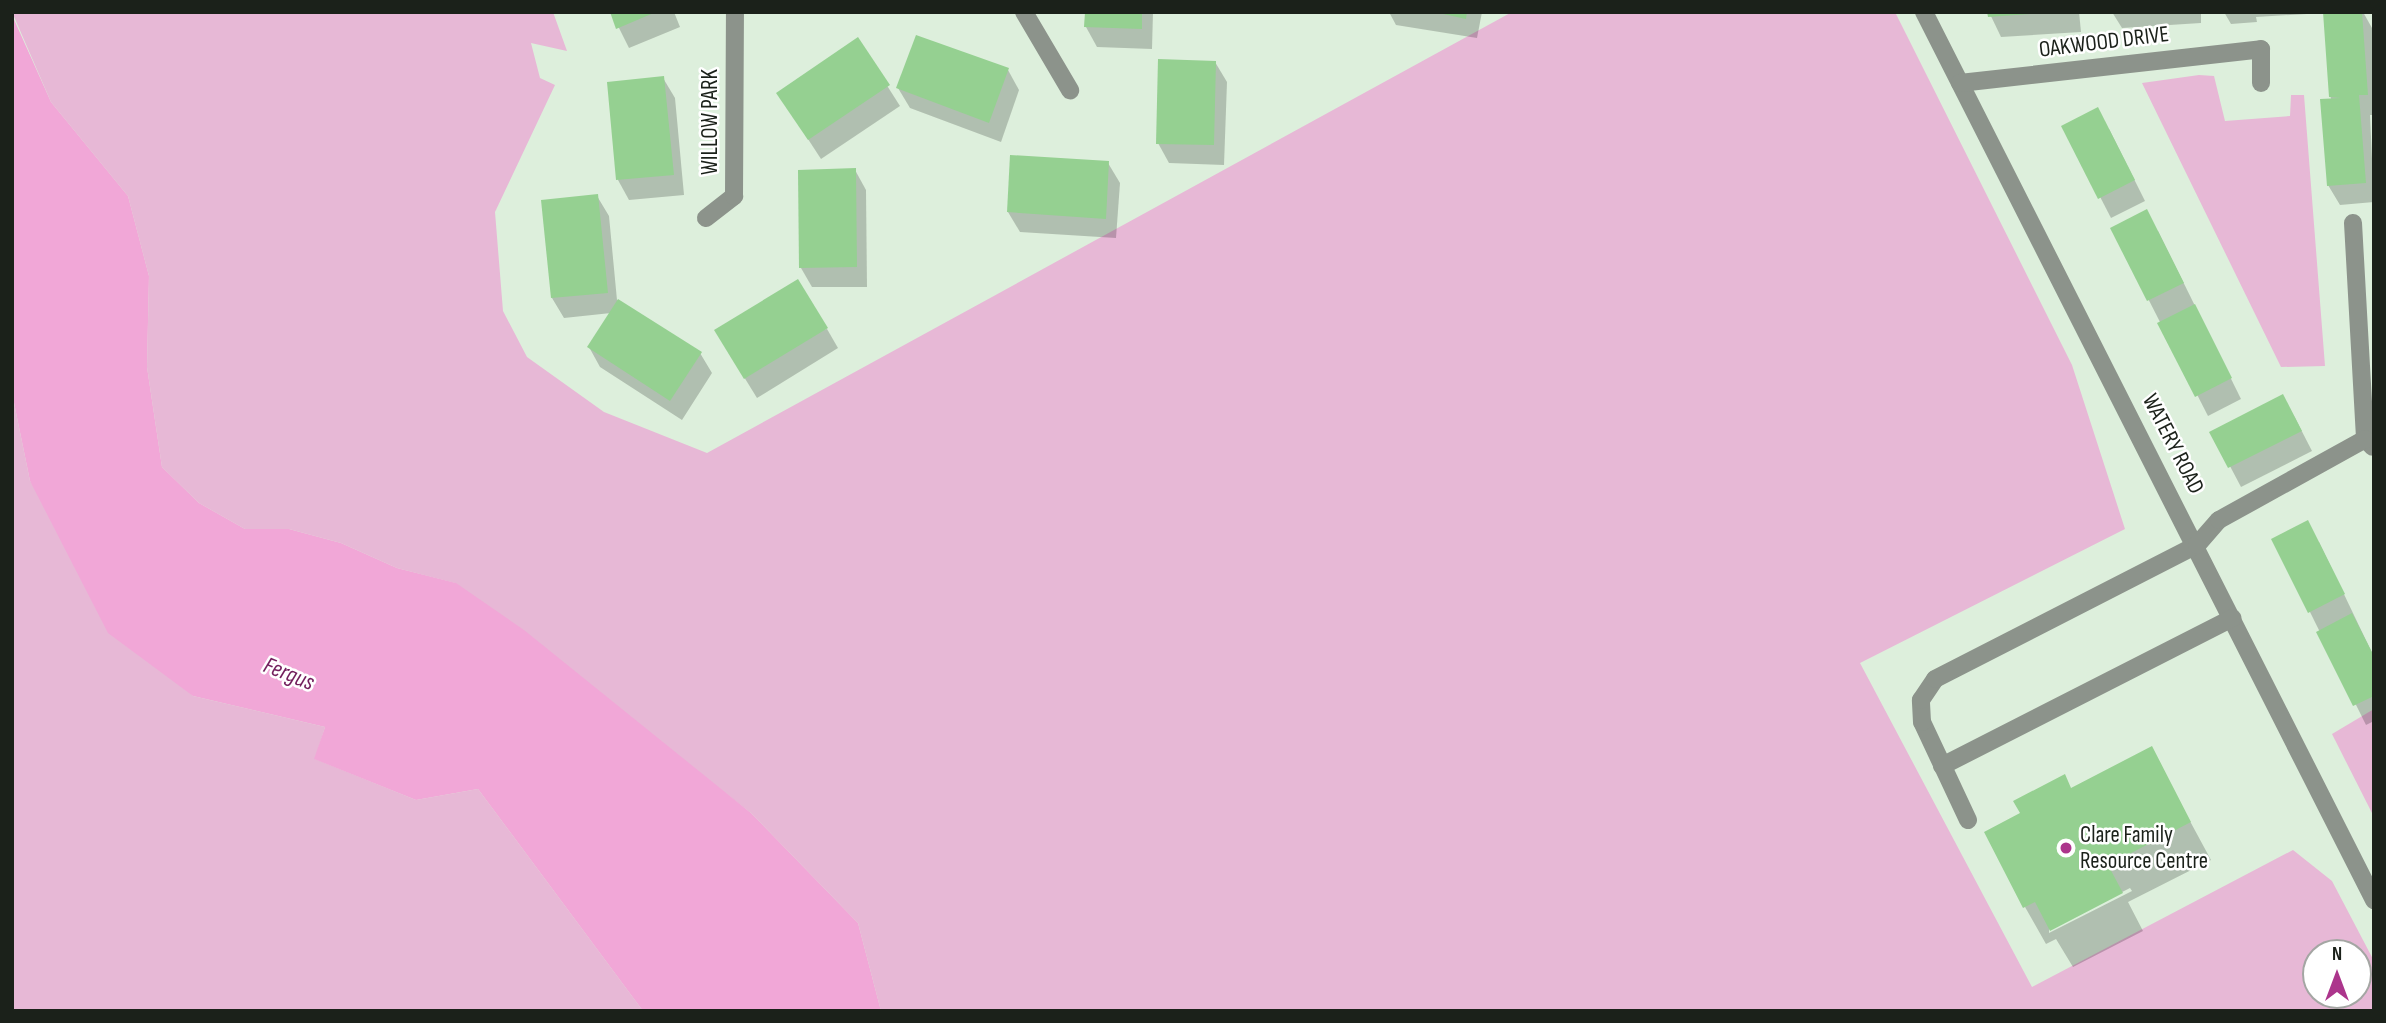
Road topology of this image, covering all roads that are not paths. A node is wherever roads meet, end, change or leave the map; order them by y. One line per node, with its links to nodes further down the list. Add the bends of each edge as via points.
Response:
1 (735, 12): 7 (street, WILLOW PARK, via 734,196)
2 (1024, 12): 6 (street)
3 (1924, 12): 4 (street, WATERY ROAD)
4 (1960, 83): 5 (street, OAKWOOD DRIVE, via 2261,49); 10 (street, WATERY ROAD)
5 (2261, 83)
6 (1070, 90)
7 (706, 218)
8 (2353, 223): 9 (street)
9 (2370, 443): 10 (street, via 2219,520)
10 (2197, 545): 11 (street, WATERY ROAD); 12 (street, via 1935,679 1921,700 1922,722)
11 (2233, 618): 12 (street); 14 (street, WATERY ROAD)
12 (1942, 766): 13 (street)
13 (1968, 820)
14 (2374, 900)

